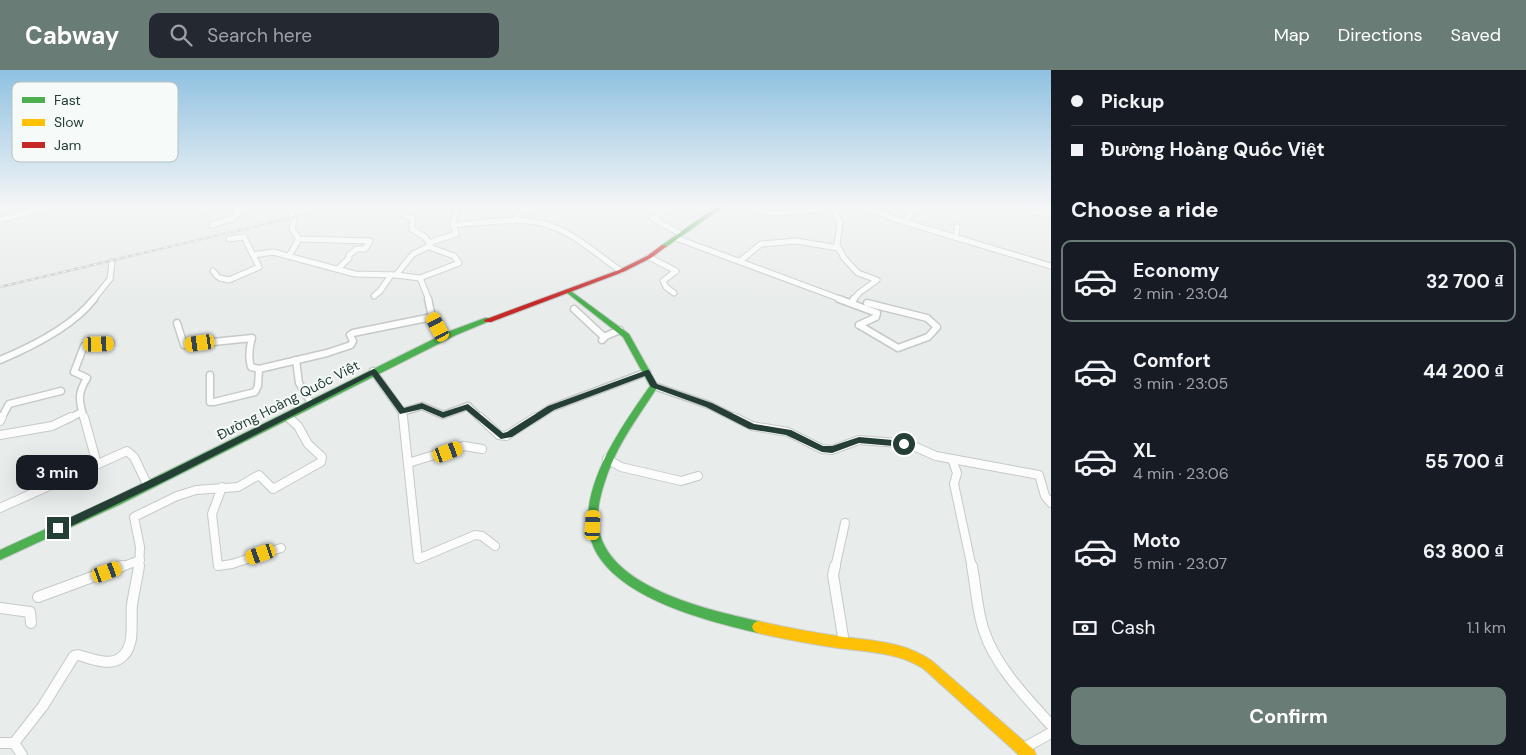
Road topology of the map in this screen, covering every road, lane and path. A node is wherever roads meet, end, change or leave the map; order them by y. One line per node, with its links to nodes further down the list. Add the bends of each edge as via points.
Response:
1 (245, 238): 12 (street)
2 (427, 238): 10 (street)
3 (446, 238): 10 (street)
4 (571, 238): 19 (street)
5 (675, 238): 14 (main road, Đường Hoàng Quốc Việt)
6 (683, 238): 15 (street)
7 (839, 238): 11 (street)
8 (959, 238): 17 (street)
9 (299, 239): 13 (street); 18 (street, via 370,241 365,250 357,249)
10 (429, 245): 21 (street, via 413,254); 22 (street, via 454,256 459,263)
11 (838, 248): 15 (street, via 796,241 760,244); 26 (street, via 855,271 877,280)
12 (254, 255): 13 (street, via 273,252); 20 (street, via 257,268 229,280)
13 (289, 256): 18 (street)
14 (649, 256): 19 (main road, Đường Hoàng Quốc Việt); 24 (street, via 675,270 663,280)
15 (740, 261): 26 (street)
16 (112, 262): 33 (street, via 110,278 87,308 34,346)
17 (1051, 266)
18 (338, 269): 21 (street, via 359,274)
19 (621, 271): 23 (main road, Đường Hoàng Quốc Việt)
20 (217, 275)
21 (394, 275): 22 (street); 25 (street)
22 (420, 278): 28 (street)
23 (568, 291): 30 (main road); 31 (main road, Đường Hoàng Quốc Việt)
24 (674, 293)
25 (374, 296)
26 (853, 300): 26 (street, via 877,313 876,317 859,324 896,347 928,337 937,327 928,318)
27 (574, 309): 30 (street, via 602,338)
28 (432, 317): 31 (street); 34 (street, via 352,333 351,345)
29 (177, 323): 35 (street, via 184,345 252,338 250,364)
30 (620, 330): 37 (main road)
31 (443, 338): 36 (main road, Đường Hoàng Quốc Việt)
32 (111, 343): 42 (street, via 83,347 74,372 87,378 80,389)
33 (0, 360)
34 (296, 360): 35 (street); 41 (street, via 298,384)
35 (259, 369): 38 (street, via 255,392 214,402 210,402)
36 (374, 372): 41 (main road, Đường Hoàng Quốc Việt); 43 (street)
37 (647, 372): 39 (main road); 43 (street, via 551,408 503,436 468,406 443,415 422,406)
38 (210, 375)
39 (654, 386): 48 (street, via 709,405 752,426 788,432 822,449 832,450 855,440 864,440 910,445 929,454); 49 (main road)
40 (62, 391): 45 (street, via 14,401 7,406)
41 (311, 403): 44 (main road, Đường Hoàng Quốc Việt)
42 (82, 412): 46 (street, via 52,426); 51 (street)
43 (402, 412): 50 (street)
44 (286, 416): 53 (main road, Đường Hoàng Quốc Việt); 54 (street, via 322,457 321,462 273,489 259,475 238,487)
45 (0, 421)
46 (0, 435)
47 (482, 449): 50 (street, via 464,446)
48 (952, 458): 55 (street, via 1039,474 1045,496); 66 (street, via 958,473 954,484 983,630 1015,683)
49 (607, 459): 52 (street, via 621,467 681,481); 65 (main road, via 598,489 593,525 599,545 622,574 642,588 676,604 750,625)
50 (408, 463): 58 (street, via 418,559 475,535)
51 (97, 464): 53 (street, via 127,451 134,457); 56 (street)
52 (698, 476)
53 (148, 486): 60 (main road, Đường Hoàng Quốc Việt)
54 (222, 487): 59 (street, via 212,514 218,566); 61 (street, via 177,496 137,515 133,520)
55 (1051, 502)
56 (0, 508)
57 (844, 522): 65 (street, via 833,575)
58 (495, 546)
59 (281, 548)
60 (0, 555)
61 (140, 560): 62 (street); 69 (street, via 132,606 134,632 125,654 118,660 102,661 74,656 43,706)
62 (38, 597)
63 (0, 608): 64 (street, via 30,612)
64 (31, 623)
65 (844, 643): 70 (main road, via 916,656)
66 (1051, 725)
67 (1051, 734): 70 (street)
68 (0, 743): 69 (street)
69 (14, 743): 71 (street)
70 (1026, 752)
71 (22, 755)

